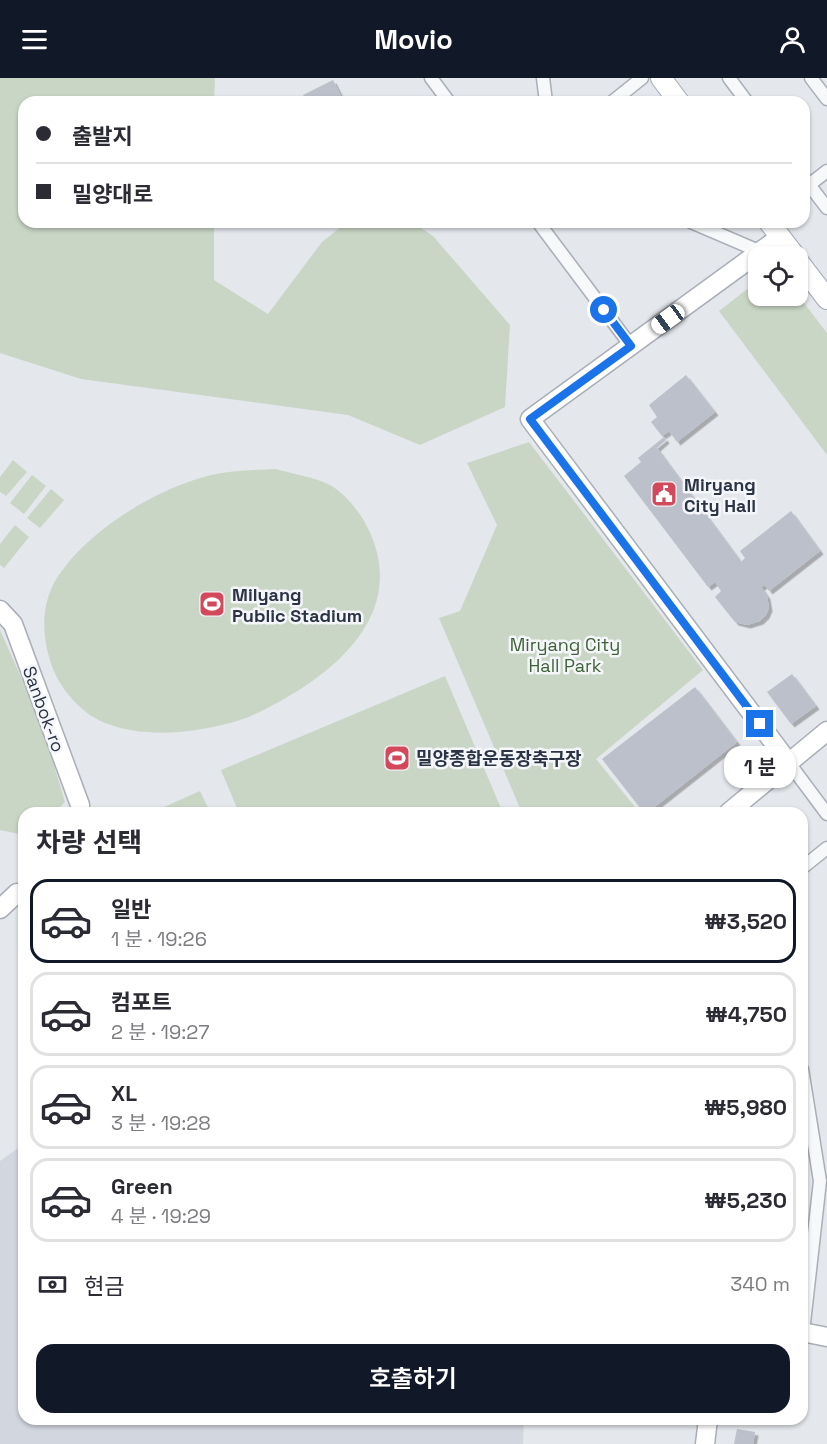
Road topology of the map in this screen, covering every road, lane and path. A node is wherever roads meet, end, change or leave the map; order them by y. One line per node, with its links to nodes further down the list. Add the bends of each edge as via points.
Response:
1 (431, 78): 7 (street)
2 (543, 78): 8 (street)
3 (642, 78): 9 (street)
4 (661, 78): 10 (main road)
5 (729, 78): 11 (street)
6 (811, 78): 12 (street)
7 (444, 96)
8 (545, 96)
9 (620, 96)
10 (674, 96)
11 (742, 96)
12 (827, 99)
13 (827, 171): 14 (street)
14 (810, 180)
15 (810, 185): 16 (street)
16 (827, 208)
17 (542, 228): 26 (street)
18 (705, 228): 20 (street)
19 (775, 230): 21 (street); 22 (main road)
20 (748, 246)
21 (765, 246)
22 (787, 246)
23 (748, 261): 26 (street)
24 (808, 274): 25 (main road)
25 (827, 299)
26 (631, 346): 29 (street, via 530,419)
27 (0, 610): 30 (street, Sanbok-ro, via 13,624)
28 (827, 731): 29 (street)
29 (789, 763): 31 (street); 32 (street)
30 (80, 807)
31 (735, 807)
32 (827, 814)
33 (827, 848): 34 (street)
34 (808, 863)
35 (18, 893): 36 (street)
36 (0, 909)
37 (808, 1106): 38 (street, via 820,1181)
38 (808, 1288)
39 (808, 1333): 40 (street)
40 (827, 1337)
41 (707, 1425): 42 (street)
42 (705, 1444)

